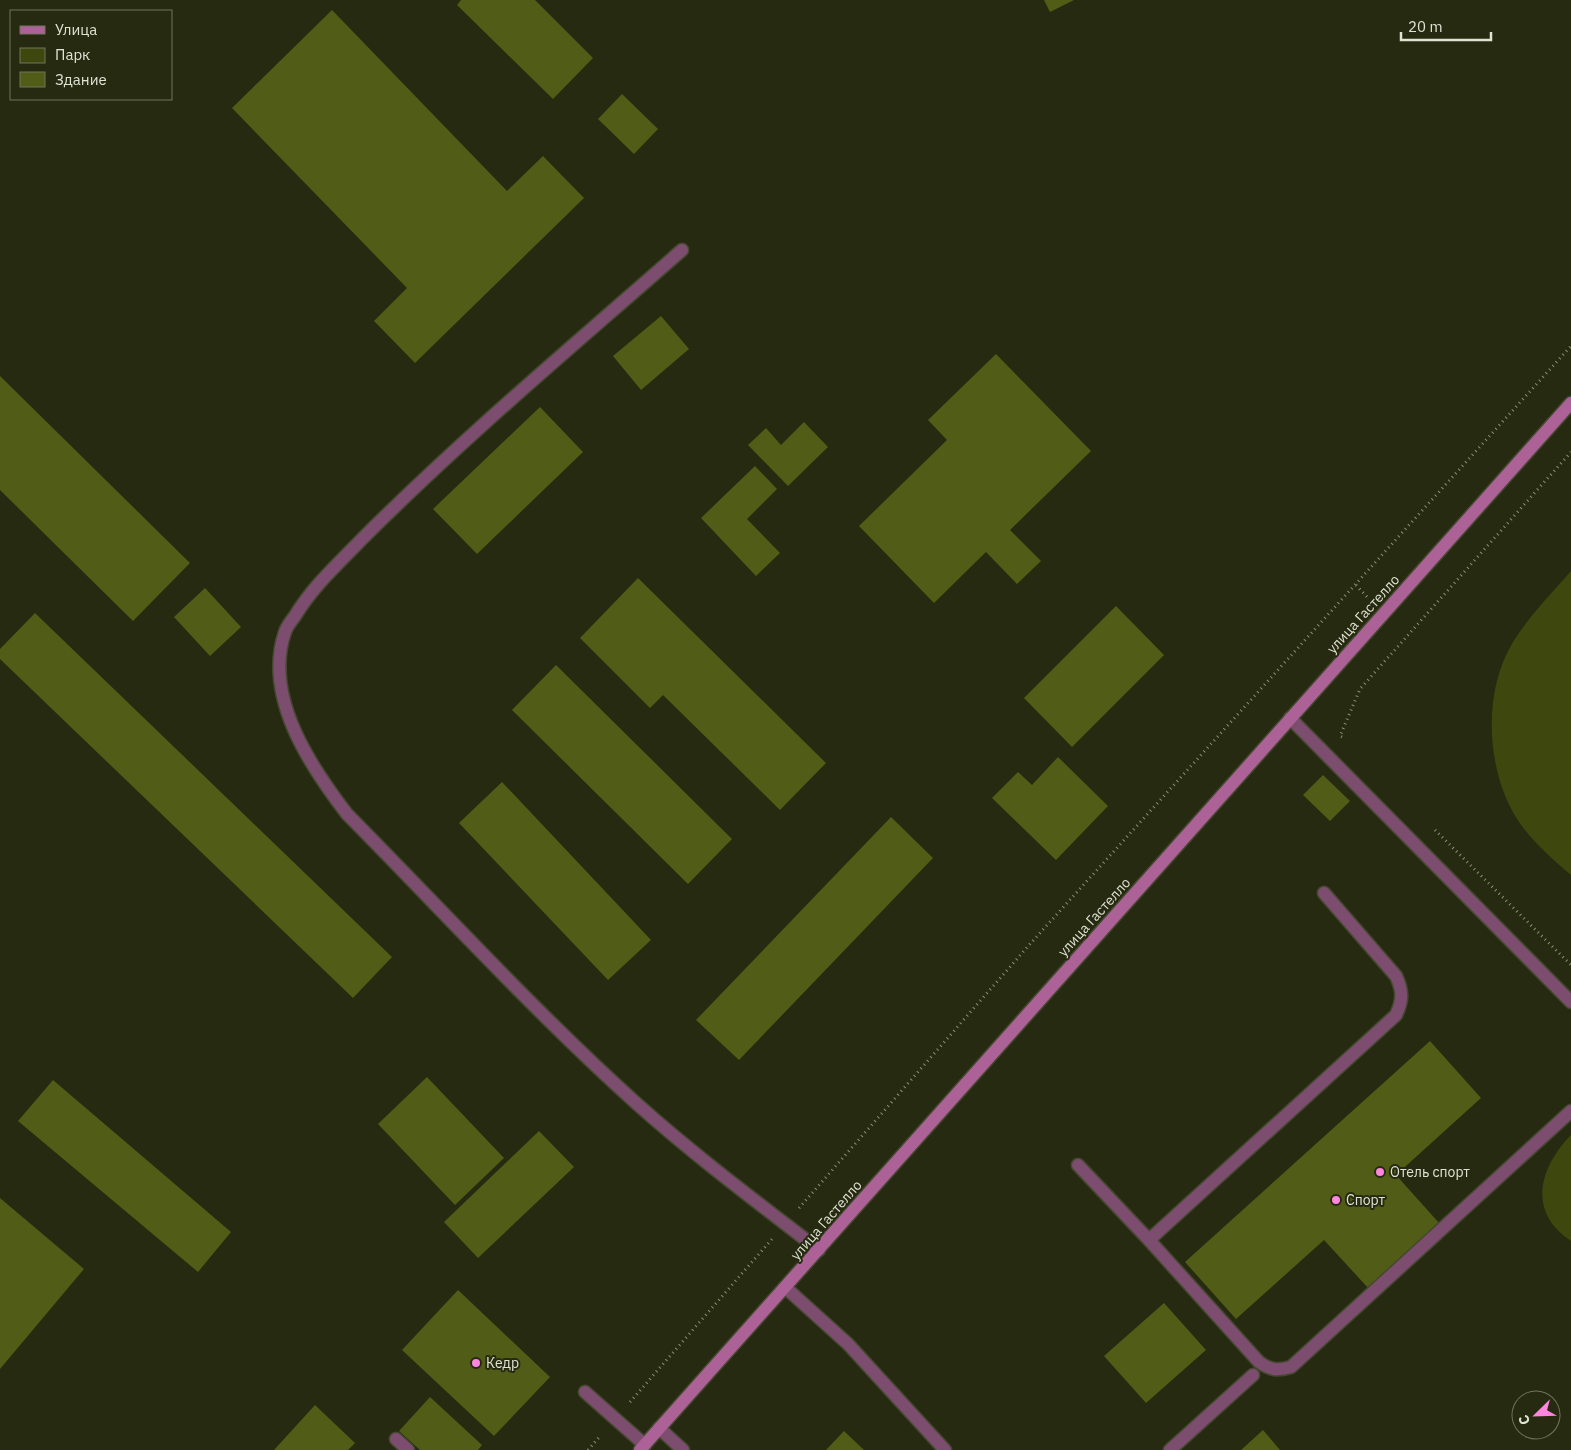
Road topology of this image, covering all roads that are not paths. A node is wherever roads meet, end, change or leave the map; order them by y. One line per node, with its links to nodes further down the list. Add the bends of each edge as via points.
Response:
1 (682, 250): 9 (lane, via 423,478 310,592 285,631 279,662 284,697 295,733 318,776 347,814 587,1058 651,1116)
2 (1571, 404): 3 (street, улица Гастелло)
3 (1290, 718): 5 (lane); 9 (street, улица Гастелло)
4 (1324, 893): 8 (lane, via 1396,976 1402,988 1402,1002 1396,1015)
5 (1571, 1002)
6 (1571, 1111): 8 (lane, via 1291,1367 1279,1371 1268,1369 1259,1362)
7 (1078, 1165): 8 (lane)
8 (1149, 1240)
9 (819, 1250): 10 (street, улица Гастелло)
10 (786, 1288): 13 (street, улица Гастелло); 18 (lane, via 848,1344)
11 (1253, 1375): 19 (lane)
12 (585, 1392): 15 (lane)
13 (659, 1428): 15 (street, улица Гастелло); 17 (lane)
14 (396, 1439): 16 (lane)
15 (642, 1447)
16 (408, 1450)
17 (683, 1450)
18 (945, 1450)
19 (1170, 1450)

